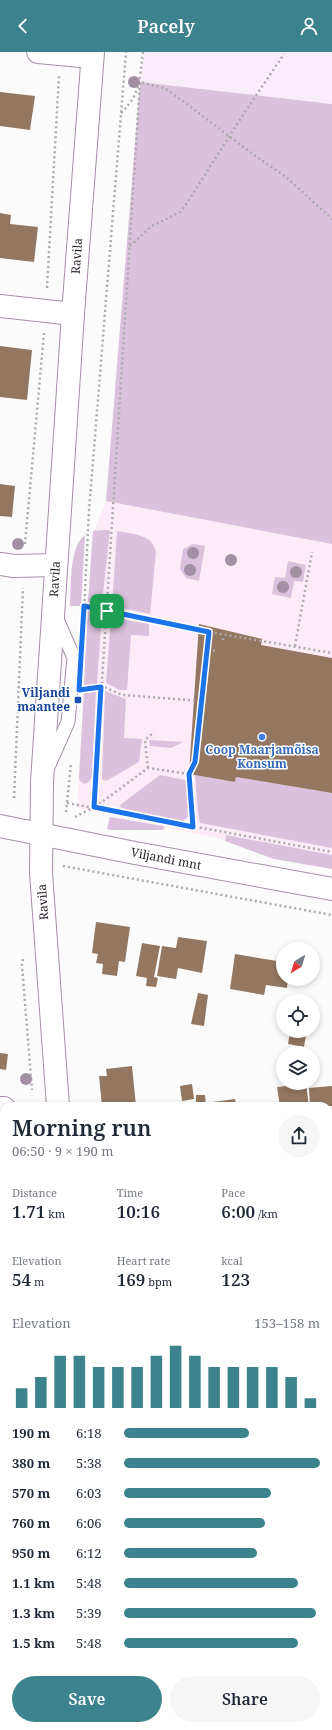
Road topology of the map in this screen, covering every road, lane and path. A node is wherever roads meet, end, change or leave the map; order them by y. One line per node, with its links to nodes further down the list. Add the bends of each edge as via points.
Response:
1 (38, 52): 5 (street)
2 (126, 52): 8 (path)
3 (143, 52): 6 (path)
4 (284, 54): 9 (path)
5 (92, 55): 14 (street, Ravila)
6 (140, 82): 8 (path, via 132,102); 9 (path, via 164,88); 11 (path)
7 (58, 89): 13 (path)
8 (121, 113): 19 (path, via 89,511)
9 (230, 136): 10 (path, via 286,177); 11 (path, via 180,212 152,226)
10 (332, 219)
11 (130, 246): 20 (path)
12 (0, 306): 13 (street)
13 (46, 311): 14 (street); 17 (path)
14 (72, 314): 18 (street, Ravila)
15 (312, 552): 25 (path)
16 (0, 564): 17 (street)
17 (24, 565): 18 (street); 38 (path)
18 (56, 565): 46 (street, Ravila, via 42,782)
19 (84, 606): 20 (path); 23 (path)
20 (107, 611): 21 (path); 29 (path)
21 (209, 632): 22 (path); 26 (path)
22 (223, 635): 24 (path); 25 (path)
23 (83, 637)
24 (222, 640)
25 (295, 646): 28 (path)
26 (208, 650): 27 (path); 31 (path)
27 (217, 651)
28 (332, 653)
29 (101, 687): 30 (path); 31 (path, via 122,695); 41 (path)
30 (86, 689)
31 (202, 701): 32 (path)
32 (200, 719): 33 (path); 37 (path, via 195,762)
33 (205, 720)
34 (154, 732): 36 (path, via 145,740)
35 (72, 755): 40 (path)
36 (148, 768): 37 (path); 41 (path)
37 (189, 774): 45 (path)
38 (14, 798)
39 (61, 802): 40 (path)
40 (67, 803): 41 (path); 42 (path)
41 (94, 807): 43 (path); 45 (path)
42 (66, 816)
43 (71, 819)
44 (0, 826): 46 (street, Viljandi mnt)
45 (193, 827): 47 (path)
46 (42, 833): 49 (street, Viljandi mnt, via 135,853); 51 (street, Ravila, via 41,873)
47 (332, 852)
48 (63, 866): 50 (path)
49 (332, 889)
50 (332, 915)
51 (58, 1102)

